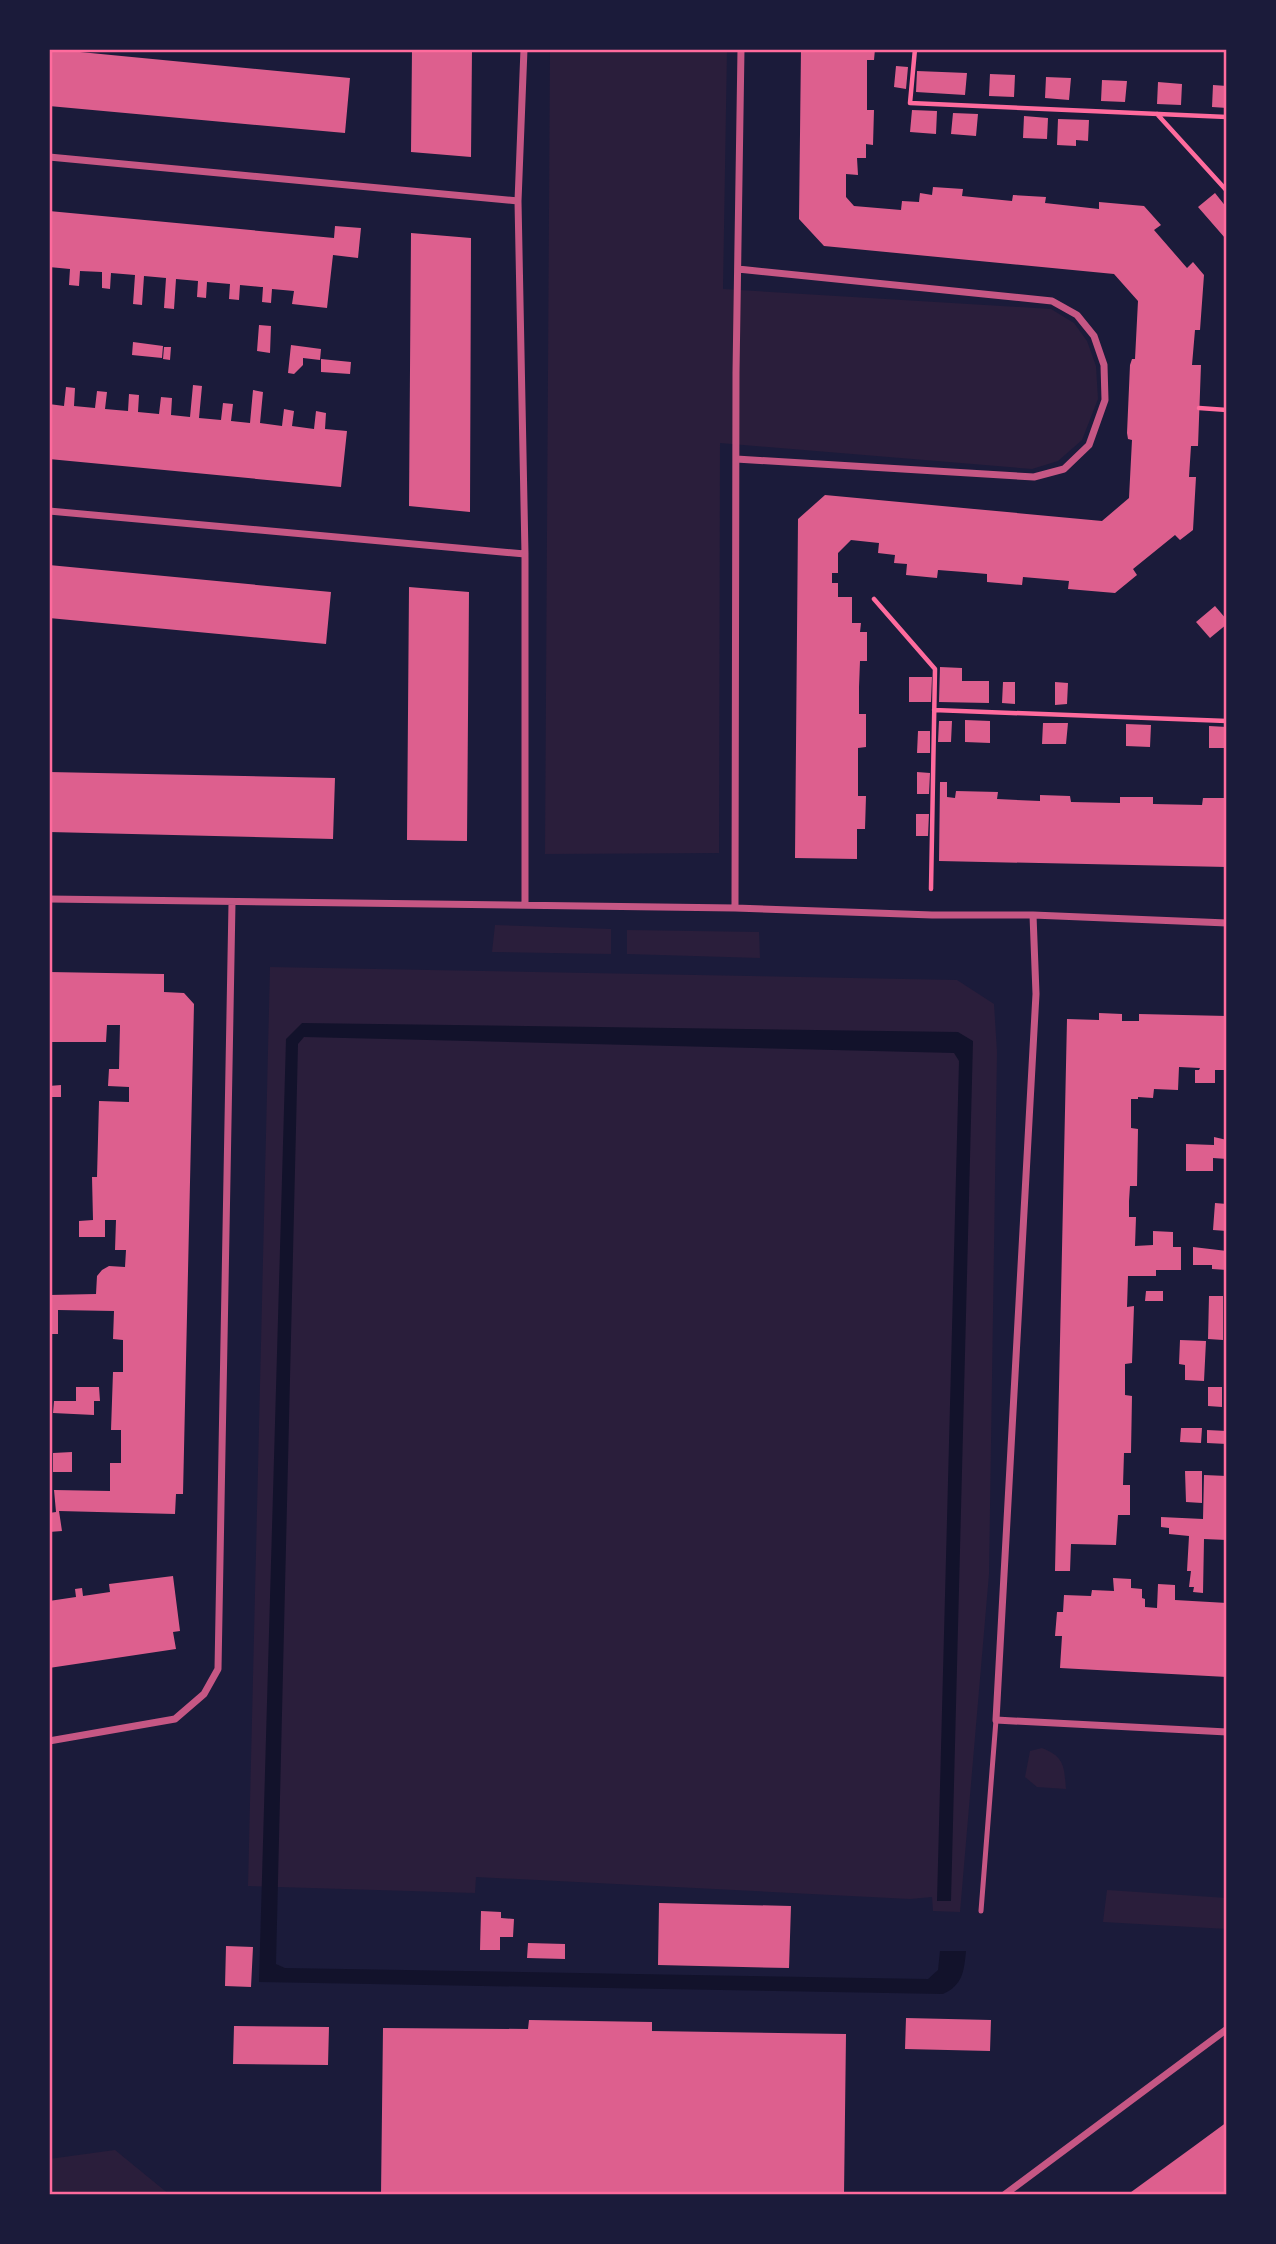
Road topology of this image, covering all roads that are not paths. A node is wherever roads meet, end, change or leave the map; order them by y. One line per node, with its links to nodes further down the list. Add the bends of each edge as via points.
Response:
1 (524, 49): 4 (street)
2 (741, 49): 5 (street)
3 (49, 157): 4 (street)
4 (519, 201): 8 (street)
5 (738, 269): 6 (street); 6 (street, via 1052,301 1077,315 1094,336 1104,365 1105,400 1089,444 1064,469 1034,477)
6 (736, 459): 12 (street)
7 (49, 511): 8 (street)
8 (525, 554): 11 (street)
9 (49, 898): 10 (street)
10 (232, 903): 11 (street); 17 (street, via 218,1669 204,1694 175,1719)
11 (525, 904): 12 (street)
12 (734, 908): 13 (street)
13 (1033, 915): 14 (street); 15 (street, via 1036,994)
14 (1227, 923)
15 (996, 1720): 16 (street); 18 (lane)
16 (1227, 1732)
17 (49, 1741)
18 (981, 1911)
19 (1227, 2029): 20 (street)
20 (1004, 2195)

